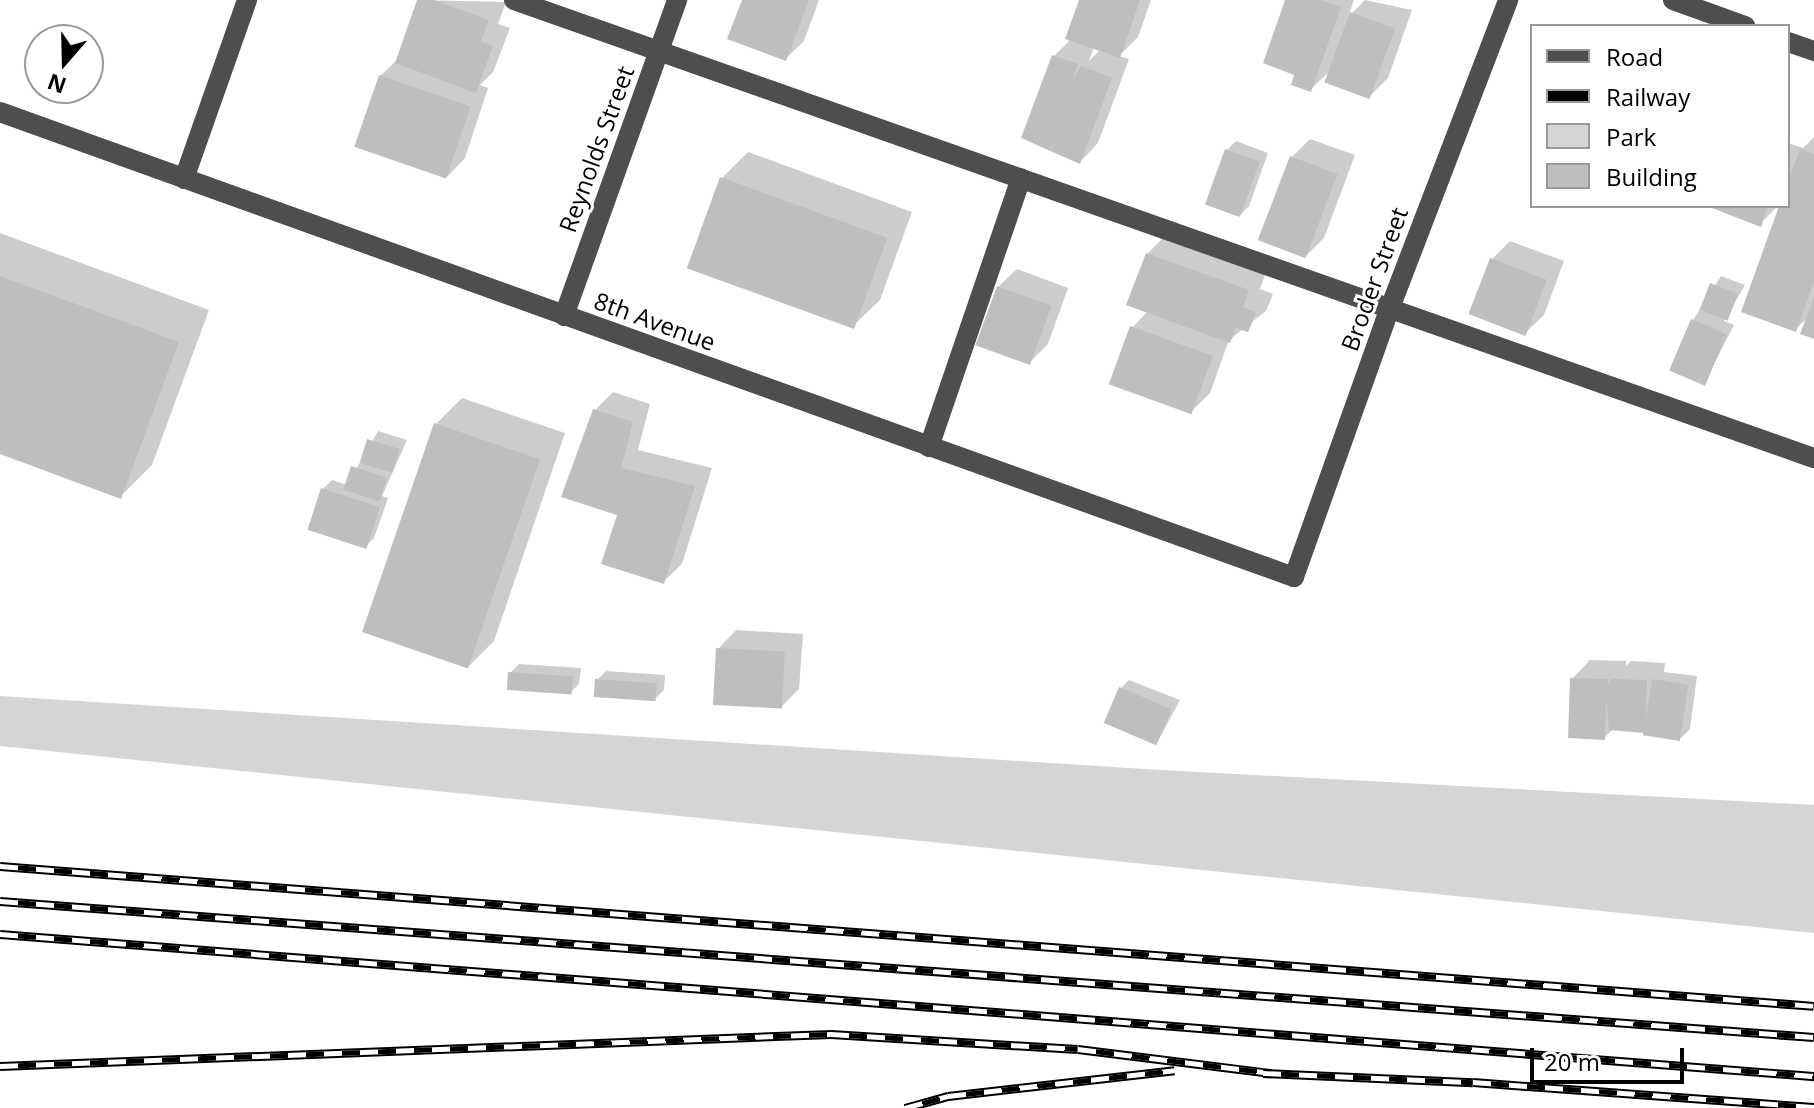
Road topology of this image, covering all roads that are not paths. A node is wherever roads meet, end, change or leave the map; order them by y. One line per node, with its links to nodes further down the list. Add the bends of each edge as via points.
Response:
1 (247, 0): 12 (street)
2 (514, 0): 9 (street)
3 (677, 0): 9 (street, Reynolds Street)
4 (1508, 0): 13 (street, Broder Street)
5 (1673, 0): 6 (street)
6 (1739, 24)
7 (1790, 43): 8 (street)
8 (1814, 51)
9 (659, 52): 11 (street); 14 (street, Reynolds Street)
10 (0, 112): 12 (street, 8th Avenue)
11 (1021, 178): 13 (street); 15 (street)
12 (184, 179): 14 (street, 8th Avenue)
13 (1390, 308): 16 (street); 17 (street, Broder Street)
14 (564, 316): 15 (street, 8th Avenue)
15 (929, 447): 17 (street, 8th Avenue)
16 (1814, 458)
17 (1294, 577)

